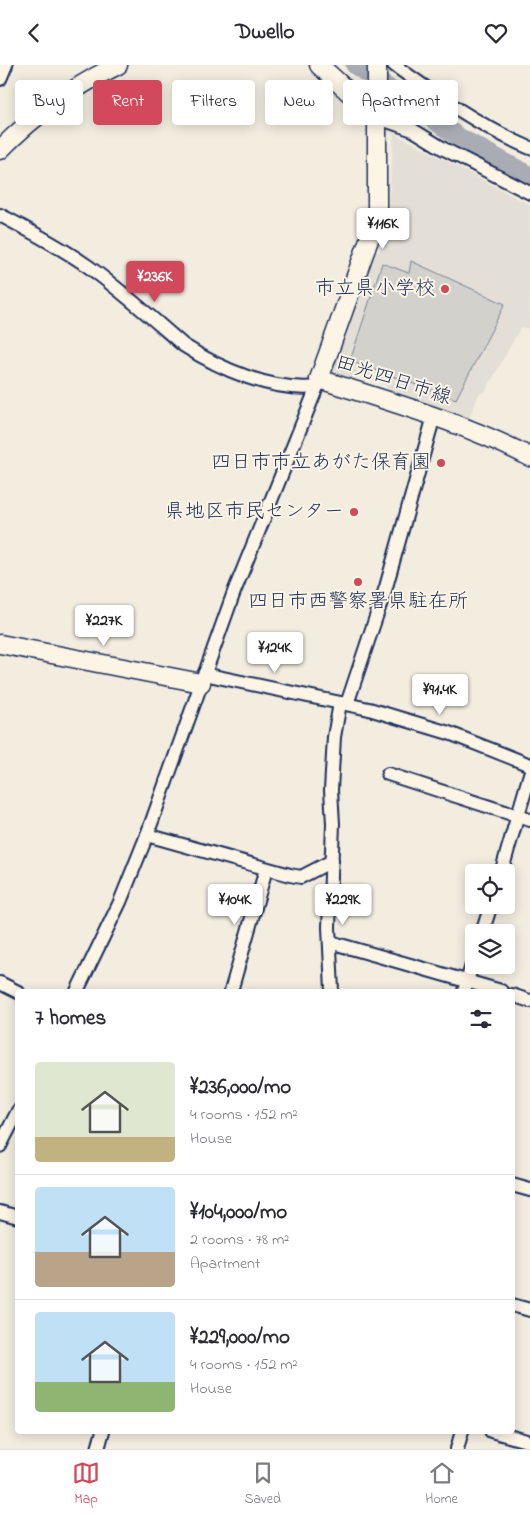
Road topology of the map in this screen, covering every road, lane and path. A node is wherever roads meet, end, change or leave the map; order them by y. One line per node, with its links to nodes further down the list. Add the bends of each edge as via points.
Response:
1 (6, 65): 6 (street)
2 (118, 65): 12 (main road, via 53,103)
3 (319, 65): 8 (main road)
4 (377, 65): 7 (main road, 田光四日市線)
5 (394, 65): 11 (street, via 503,137)
6 (0, 79)
7 (377, 80)
8 (343, 84)
9 (377, 125): 15 (main road, 田光四日市線, via 375,223)
10 (403, 125): 13 (street)
11 (530, 148)
12 (0, 150)
13 (530, 193)
14 (0, 215): 15 (street, via 88,267 193,352 262,382 303,388)
15 (318, 383): 16 (main road, 田光四日市線); 19 (street)
16 (434, 416): 17 (main road, 田光四日市線); 20 (street, via 386,587)
17 (530, 456)
18 (0, 644): 19 (main road)
19 (202, 679): 20 (street); 25 (street)
20 (344, 703): 21 (street, via 450,733); 26 (street, via 334,737 330,790)
21 (530, 765)
22 (388, 774): 24 (street)
23 (530, 774): 24 (street)
24 (524, 818): 27 (street)
25 (147, 835): 28 (street); 33 (street, via 120,902)
26 (332, 861): 28 (street, via 301,877); 29 (street)
27 (505, 864)
28 (266, 869): 34 (street)
29 (330, 941): 32 (street); 35 (street)
30 (470, 974): 32 (street)
31 (0, 983): 37 (street)
32 (466, 986): 36 (street)
33 (78, 989)
34 (232, 989)
35 (332, 989)
36 (487, 989)
37 (15, 990)
38 (515, 996): 39 (street)
39 (530, 1001)
40 (15, 1117): 41 (street)
41 (0, 1145)
42 (515, 1186): 43 (street)
43 (530, 1190)
44 (0, 1211): 45 (street)
45 (15, 1216)
46 (515, 1306): 47 (street)
47 (530, 1310)
48 (102, 1434): 52 (street)
49 (461, 1434): 53 (street)
50 (502, 1434): 51 (street)
51 (530, 1442)
52 (98, 1449)
53 (457, 1449)

